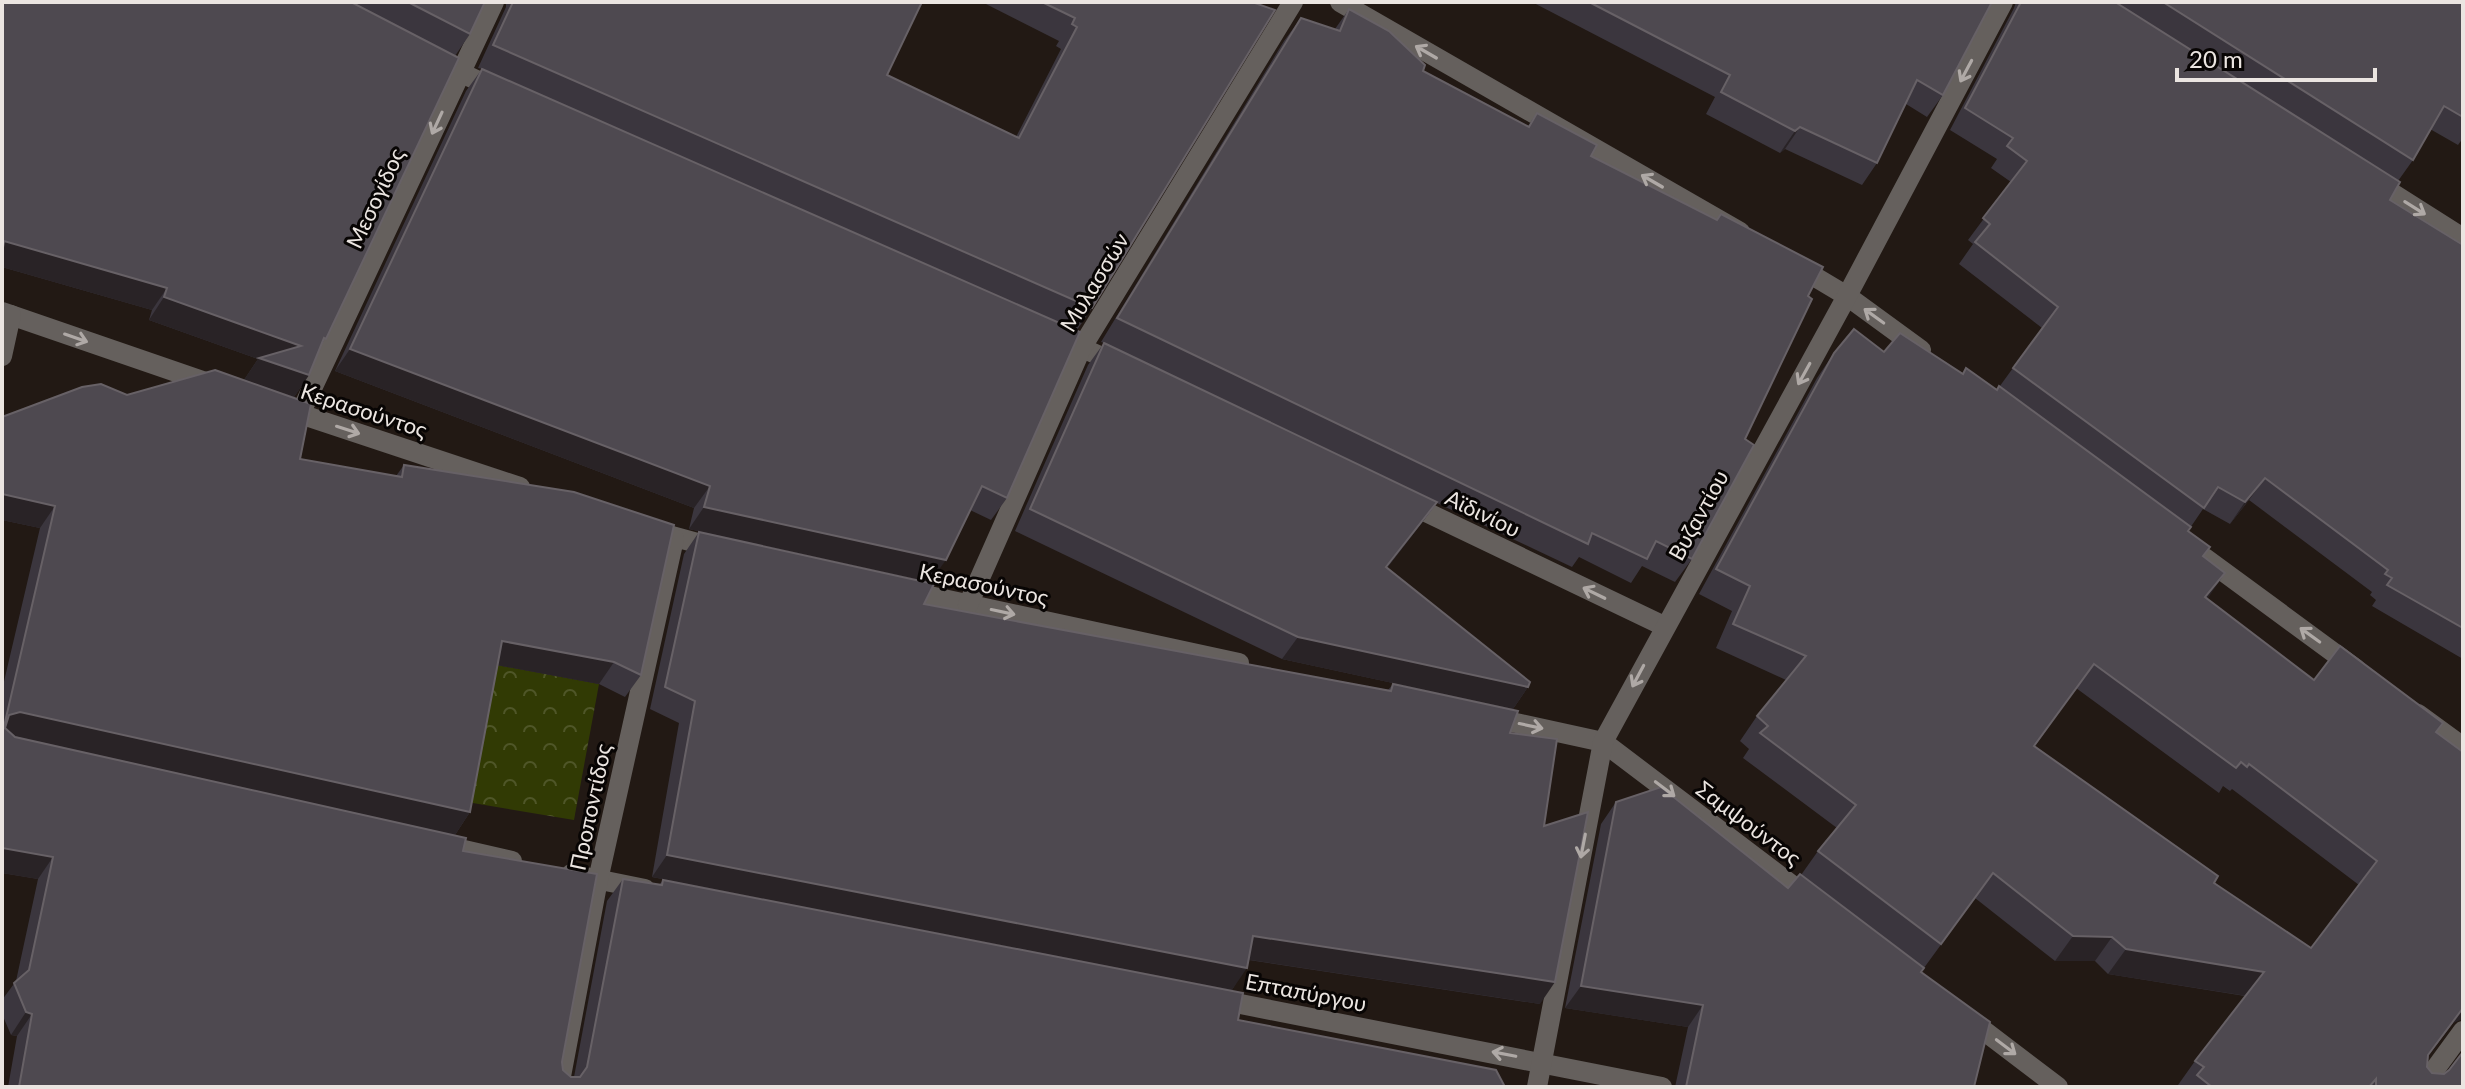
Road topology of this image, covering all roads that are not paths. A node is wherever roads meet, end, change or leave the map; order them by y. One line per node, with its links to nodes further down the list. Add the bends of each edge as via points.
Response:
1 (494, 2): 6 (street, Μεσογίδος)
2 (1293, 2): 13 (street, Μυλασσών)
3 (1340, 2): 10 (street, one-way to 3)
4 (2003, 2): 10 (street, Βυζαντίου, one-way to 10)
5 (418, 52): 6 (street)
6 (460, 74): 7 (street); 19 (street, Μεσογίδος, one-way to 19)
7 (518, 99)
8 (2356, 170): 9 (street, one-way to 9)
9 (2463, 238)
10 (1847, 296): 15 (street, one-way to 10); 28 (street, Βυζαντίου, one-way to 28)
11 (6, 314): 14 (street); 17 (street, one-way to 17)
12 (1038, 328): 13 (street)
13 (1082, 347): 16 (street); 27 (street, Μυλασσών)
14 (2, 356)
15 (1937, 362)
16 (1138, 374)
17 (242, 395)
18 (271, 404): 19 (street, Κερασούντος)
19 (300, 414): 21 (street, Κερασούντος, one-way to 21)
20 (1380, 490): 28 (street, Αϊδινίου, one-way to 20)
21 (539, 494)
22 (629, 524): 23 (street)
23 (674, 539): 25 (street); 36 (street, Προποντίδος)
24 (2193, 550): 30 (street, one-way to 24)
25 (736, 553)
26 (875, 584): 27 (street, Κερασούντος)
27 (968, 605): 29 (street, Κερασούντος, one-way to 29)
28 (1664, 626): 33 (street, Βυζαντίου, one-way to 33)
29 (1262, 669)
30 (2373, 681)
31 (2399, 700): 34 (street)
32 (1463, 712): 33 (street, one-way to 33)
33 (1603, 742): 38 (street, Σαμψούντος, one-way to 38); 42 (street, Βυζαντίου, one-way to 42)
34 (2463, 747)
35 (415, 839): 36 (street)
36 (598, 880): 37 (street); 43 (street, Προποντίδος)
37 (660, 892)
38 (1830, 915)
39 (1201, 996): 42 (street, Επταπύργου, one-way to 39)
40 (1944, 1001): 46 (street, one-way to 46)
41 (2463, 1031): 47 (street)
42 (1542, 1062): 44 (street, Βυζαντίου); 45 (street, Επταπύργου)
43 (559, 1087)
44 (1537, 1087)
45 (1662, 1087)
46 (2058, 1087)
47 (2422, 1087)

